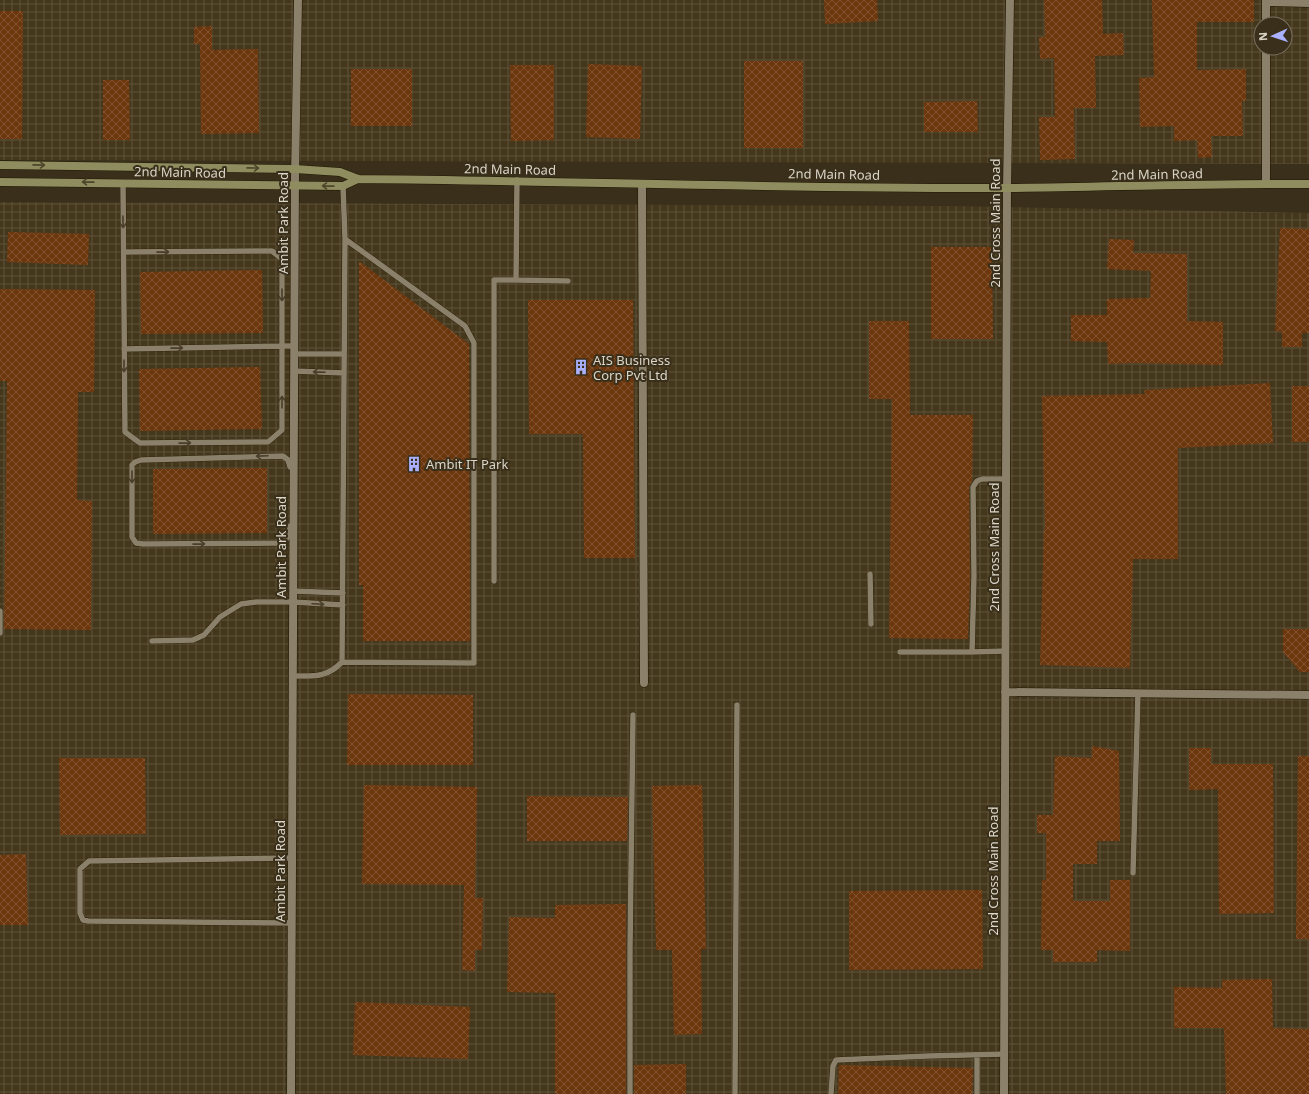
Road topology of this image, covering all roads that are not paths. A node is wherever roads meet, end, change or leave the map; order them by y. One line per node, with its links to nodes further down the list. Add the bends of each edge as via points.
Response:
1 (298, 0): 8 (street, Ambit Park Road)
2 (1010, 0): 18 (street, 2nd Cross Main Road)
3 (1266, 1): 4 (street); 5 (street)
4 (1309, 3)
5 (1266, 16)
6 (1266, 56): 13 (street)
7 (0, 165): 8 (main road, 2nd Main Road, one-way to 8)
8 (295, 169): 9 (main road, 2nd Main Road, via 340,172); 15 (street, Ambit Park Road)
9 (358, 178): 10 (main road, 2nd Main Road); 17 (main road, 2nd Main Road)
10 (517, 180): 16 (main road, 2nd Main Road); 21 (lane)
11 (0, 182): 12 (main road, 2nd Main Road, one-way to 11)
12 (123, 183): 15 (main road, 2nd Main Road); 20 (lane, one-way to 20)
13 (1266, 184): 14 (main road, 2nd Main Road); 18 (main road, 2nd Main Road)
14 (1309, 184)
15 (295, 185): 17 (main road, 2nd Main Road, one-way to 15); 25 (street, Ambit Park Road)
16 (642, 185): 18 (main road, 2nd Main Road); 47 (street)
17 (343, 186): 19 (lane)
18 (1007, 188): 30 (street, 2nd Cross Main Road)
19 (345, 239): 26 (lane); 45 (lane, via 465,326 474,343 474,663)
20 (124, 252): 23 (lane, one-way to 23, via 272,251 282,259); 24 (lane)
21 (516, 280): 22 (lane); 33 (lane, via 494,280)
22 (568, 281)
23 (282, 346): 24 (lane, one-way to 23); 24 (lane, one-way to 23, via 125,432 140,443 268,442 282,430); 25 (lane)
24 (124, 349)
25 (294, 350): 26 (lane); 27 (street, Ambit Park Road)
26 (344, 354): 28 (lane)
27 (294, 371): 28 (lane, one-way to 27); 29 (street, Ambit Park Road)
28 (344, 372): 35 (lane)
29 (292, 467): 31 (street, Ambit Park Road); 31 (lane, one-way to 31, via 283,456 135,462 132,465 132,537 136,543 143,544 283,543 290,532)
30 (1006, 479): 42 (street, 2nd Cross Main Road); 44 (lane, via 982,479 973,487)
31 (292, 514): 34 (street, Ambit Park Road)
32 (870, 574): 39 (lane)
33 (494, 581)
34 (293, 591): 35 (lane); 36 (street, Ambit Park Road)
35 (343, 593): 37 (lane)
36 (293, 602): 37 (lane, one-way to 37); 41 (lane, via 241,604 220,617 204,635 193,640); 46 (street, Ambit Park Road)
37 (343, 605): 45 (lane)
38 (0, 611): 40 (lane)
39 (871, 624)
40 (0, 633)
41 (152, 641)
42 (1005, 651): 44 (lane); 48 (street, 2nd Cross Main Road)
43 (900, 652): 44 (lane)
44 (972, 652)
45 (342, 662): 46 (lane, via 335,670 321,676)
46 (293, 676): 53 (street, Ambit Park Road)
47 (644, 683)
48 (1005, 692): 49 (street); 56 (street, 2nd Cross Main Road)
49 (1138, 693): 50 (street); 54 (lane)
50 (1309, 695)
51 (737, 705): 60 (lane)
52 (633, 715): 59 (lane)
53 (292, 858): 55 (street, Ambit Park Road); 55 (lane, via 89,861 80,869 80,914 83,920 88,921)
54 (1133, 873)
55 (292, 923): 58 (street, Ambit Park Road)
56 (1004, 1054): 57 (lane); 63 (street, 2nd Cross Main Road)
57 (977, 1055): 61 (lane, via 836,1060 833,1066); 62 (lane)
58 (291, 1094)
59 (630, 1094)
60 (734, 1094)
61 (831, 1094)
62 (977, 1094)
63 (1004, 1094)

